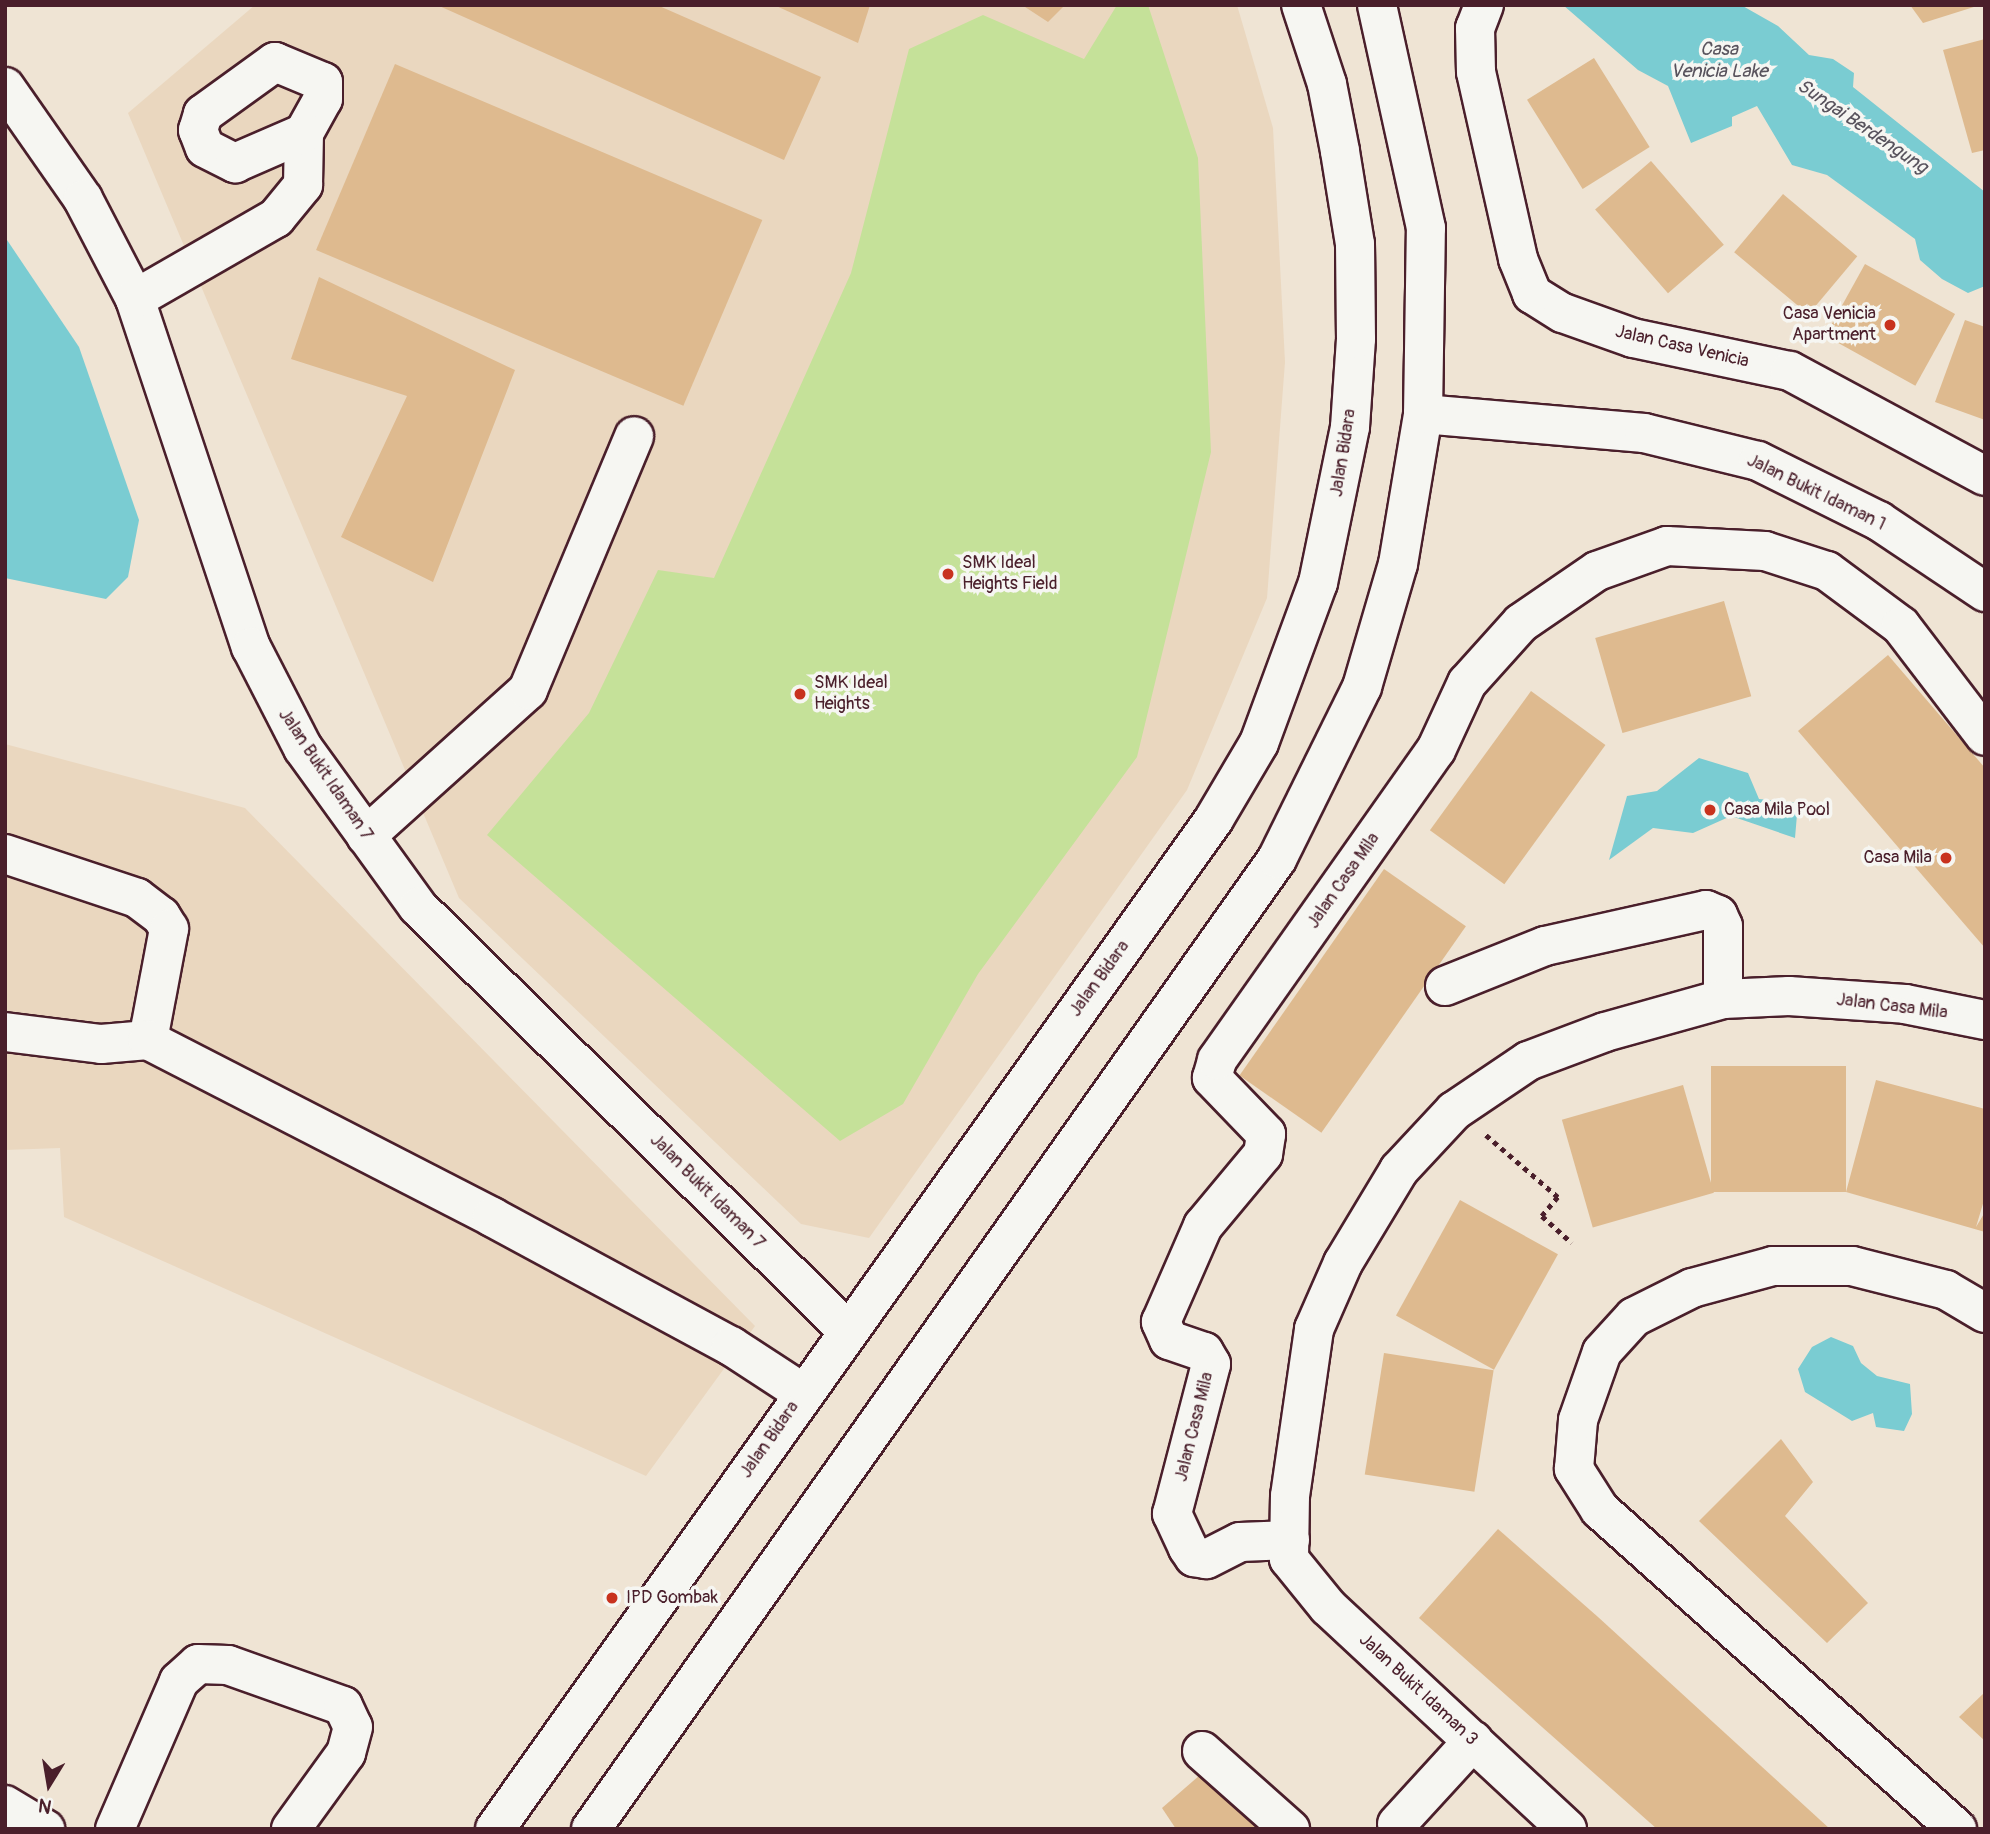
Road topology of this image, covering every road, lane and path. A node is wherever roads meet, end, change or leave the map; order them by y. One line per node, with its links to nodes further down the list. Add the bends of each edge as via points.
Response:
1 (1301, 5): 22 (street, Jalan Bidara, via 1327,84 1355,244 1356,339 1350,426 1318,583 1259,743 1214,819)
2 (1377, 5): 7 (street, via 1426,228)
3 (1484, 5): 9 (street, Jalan Casa Venicia, via 1475,28 1476,72 1518,258 1532,294 1563,313 1633,338 1790,371)
4 (5, 88): 6 (street, Jalan Bukit Idaman 7, via 83,199)
5 (304, 133): 6 (street, via 303,185 276,218)
6 (135, 299): 12 (street, Jalan Bukit Idaman 7, via 251,647 303,748)
7 (1423, 414): 10 (street, Jalan Bukit Idaman 1, via 1644,433 1758,461 1879,521); 33 (street, via 1398,564 1362,687 1277,859)
8 (634, 436): 12 (street, via 528,690)
9 (1985, 476)
10 (1984, 590)
11 (1985, 736): 24 (street, Jalan Casa Mila, via 1901,626 1827,571 1765,551 1667,546 1597,571 1521,623 1467,683 1436,750 1217,1060 1212,1078 1266,1134 1263,1154 1203,1226 1161,1322 1169,1340 1204,1352 1211,1364 1172,1514 1188,1548 1206,1559 1240,1542)
12 (366, 836): 22 (street, Jalan Bukit Idaman 7, via 418,907)
13 (5, 854): 18 (street, via 138,898 161,916 169,929)
14 (1446, 986): 15 (street, via 1545,946 1706,910 1718,915 1723,926)
15 (1723, 999): 16 (street, Jalan Casa Mila, via 1789,996); 24 (street, Jalan Casa Mila, via 1605,1032 1528,1061 1454,1111 1399,1170 1343,1263 1314,1329 1290,1496)
16 (1979, 1010)
17 (5, 1032): 18 (street, via 101,1044)
18 (148, 1040): 23 (street, via 492,1217 731,1346)
19 (1480, 1130): 20 (path, via 1558,1197 1542,1216)
20 (1572, 1243)
21 (1985, 1313): 36 (street, via 1946,1290 1852,1266 1773,1266 1692,1288 1634,1317 1602,1352 1578,1420 1574,1469 1600,1510)
22 (847, 1330): 23 (street, Jalan Bidara)
23 (803, 1392): 32 (street, Jalan Bidara)
24 (1290, 1540): 25 (street, Jalan Bukit Idaman 3, via 1289,1559 1328,1607)
25 (1473, 1741): 28 (street); 35 (street, Jalan Bukit Idaman 3)
26 (1202, 1751): 34 (street)
27 (5, 1805): 29 (street)
28 (1397, 1824)
29 (45, 1829)
30 (115, 1829): 31 (street, via 179,1681 198,1664 228,1665 343,1706 354,1727 346,1753)
31 (290, 1829)
32 (495, 1829)
33 (591, 1829)
34 (1290, 1829)
35 (1567, 1829)
36 (1957, 1829)

